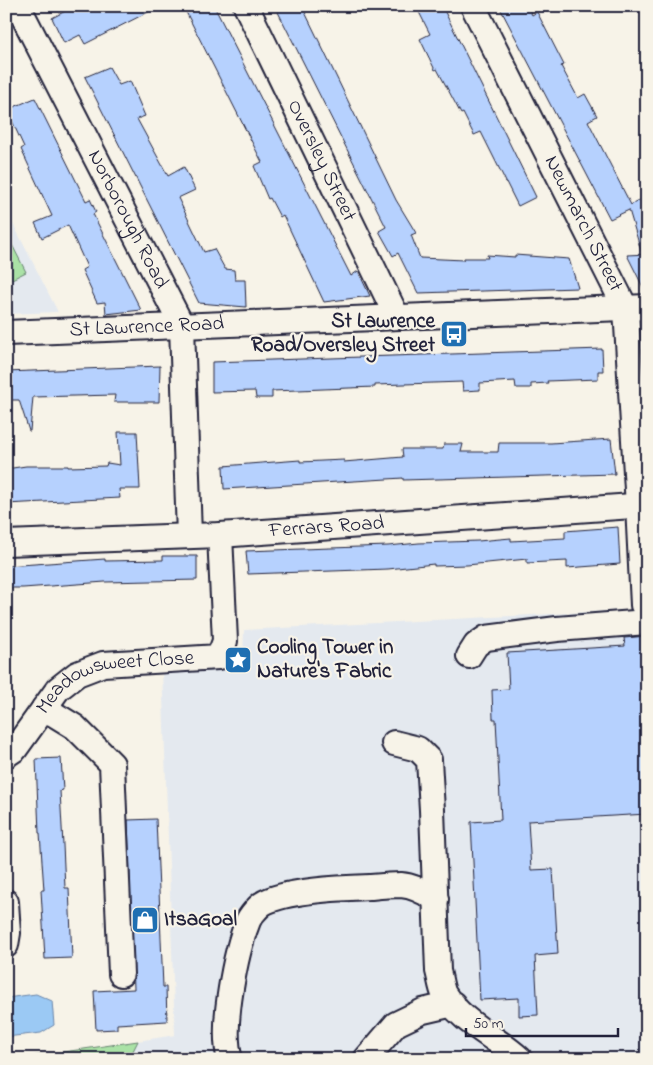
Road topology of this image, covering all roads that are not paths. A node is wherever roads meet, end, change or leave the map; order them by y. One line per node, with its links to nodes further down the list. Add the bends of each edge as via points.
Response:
1 (18, 6): 6 (street, Norborough Road)
2 (246, 6): 5 (street, Oversley Street)
3 (473, 6): 4 (street, Newmarch Street)
4 (636, 308): 5 (street, St Lawrence Road); 8 (street, Newmarch Street)
5 (397, 317): 6 (street, St Lawrence Road)
6 (182, 326): 7 (street, St Lawrence Road); 10 (street, Norborough Road)
7 (6, 333)
8 (643, 505): 9 (street, Ferrars Road); 12 (street, Newmarch Street)
9 (220, 535): 10 (street, Ferrars Road); 14 (street, Meadowsweet Close, via 225,641 219,657 103,664 77,674 58,688)
10 (189, 536): 11 (street, Ferrars Road)
11 (6, 543)
12 (645, 614): 13 (street, via 486,638)
13 (469, 656)
14 (44, 708): 16 (street, Meadowsweet Close, via 15,749); 20 (street, via 75,727 112,764)
15 (394, 743): 17 (street, via 418,749 429,760)
16 (6, 755)
17 (436, 899): 21 (street, via 438,971 444,993); 22 (street, via 422,890 402,885 287,895 262,904 248,919 237,961 227,1014)
18 (6, 902): 19 (street)
19 (6, 945)
20 (120, 974)
21 (453, 1004): 23 (street, via 423,1011 396,1024); 24 (street, via 466,1020)
22 (230, 1059)
23 (366, 1059)
24 (520, 1059)

